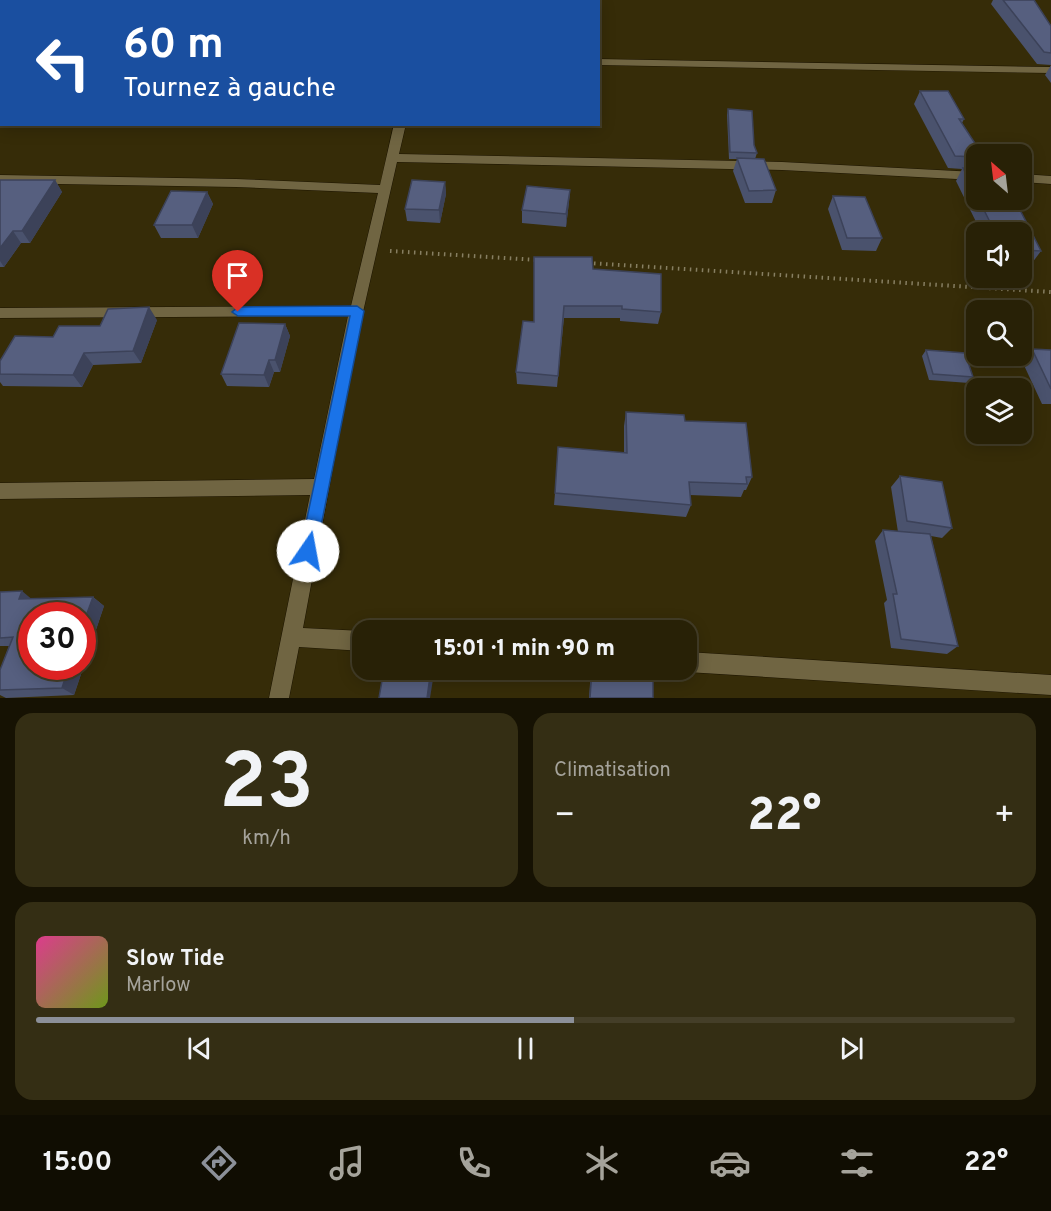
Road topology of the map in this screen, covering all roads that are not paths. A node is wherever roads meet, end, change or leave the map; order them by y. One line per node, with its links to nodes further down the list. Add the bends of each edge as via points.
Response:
1 (600, 62): 2 (street)
2 (1051, 70)
3 (400, 126): 4 (street)
4 (393, 158): 5 (street, via 782,166); 9 (street)
5 (966, 175)
6 (0, 179): 9 (street)
7 (1032, 179): 8 (street)
8 (1051, 180)
9 (386, 189): 10 (street)
10 (357, 311): 11 (street); 12 (street)
11 (0, 313)
12 (321, 487): 13 (street); 14 (street)
13 (0, 491)
14 (291, 637): 15 (street); 18 (street)
15 (352, 640)
16 (697, 663): 17 (street)
17 (1051, 685)
18 (279, 698)

